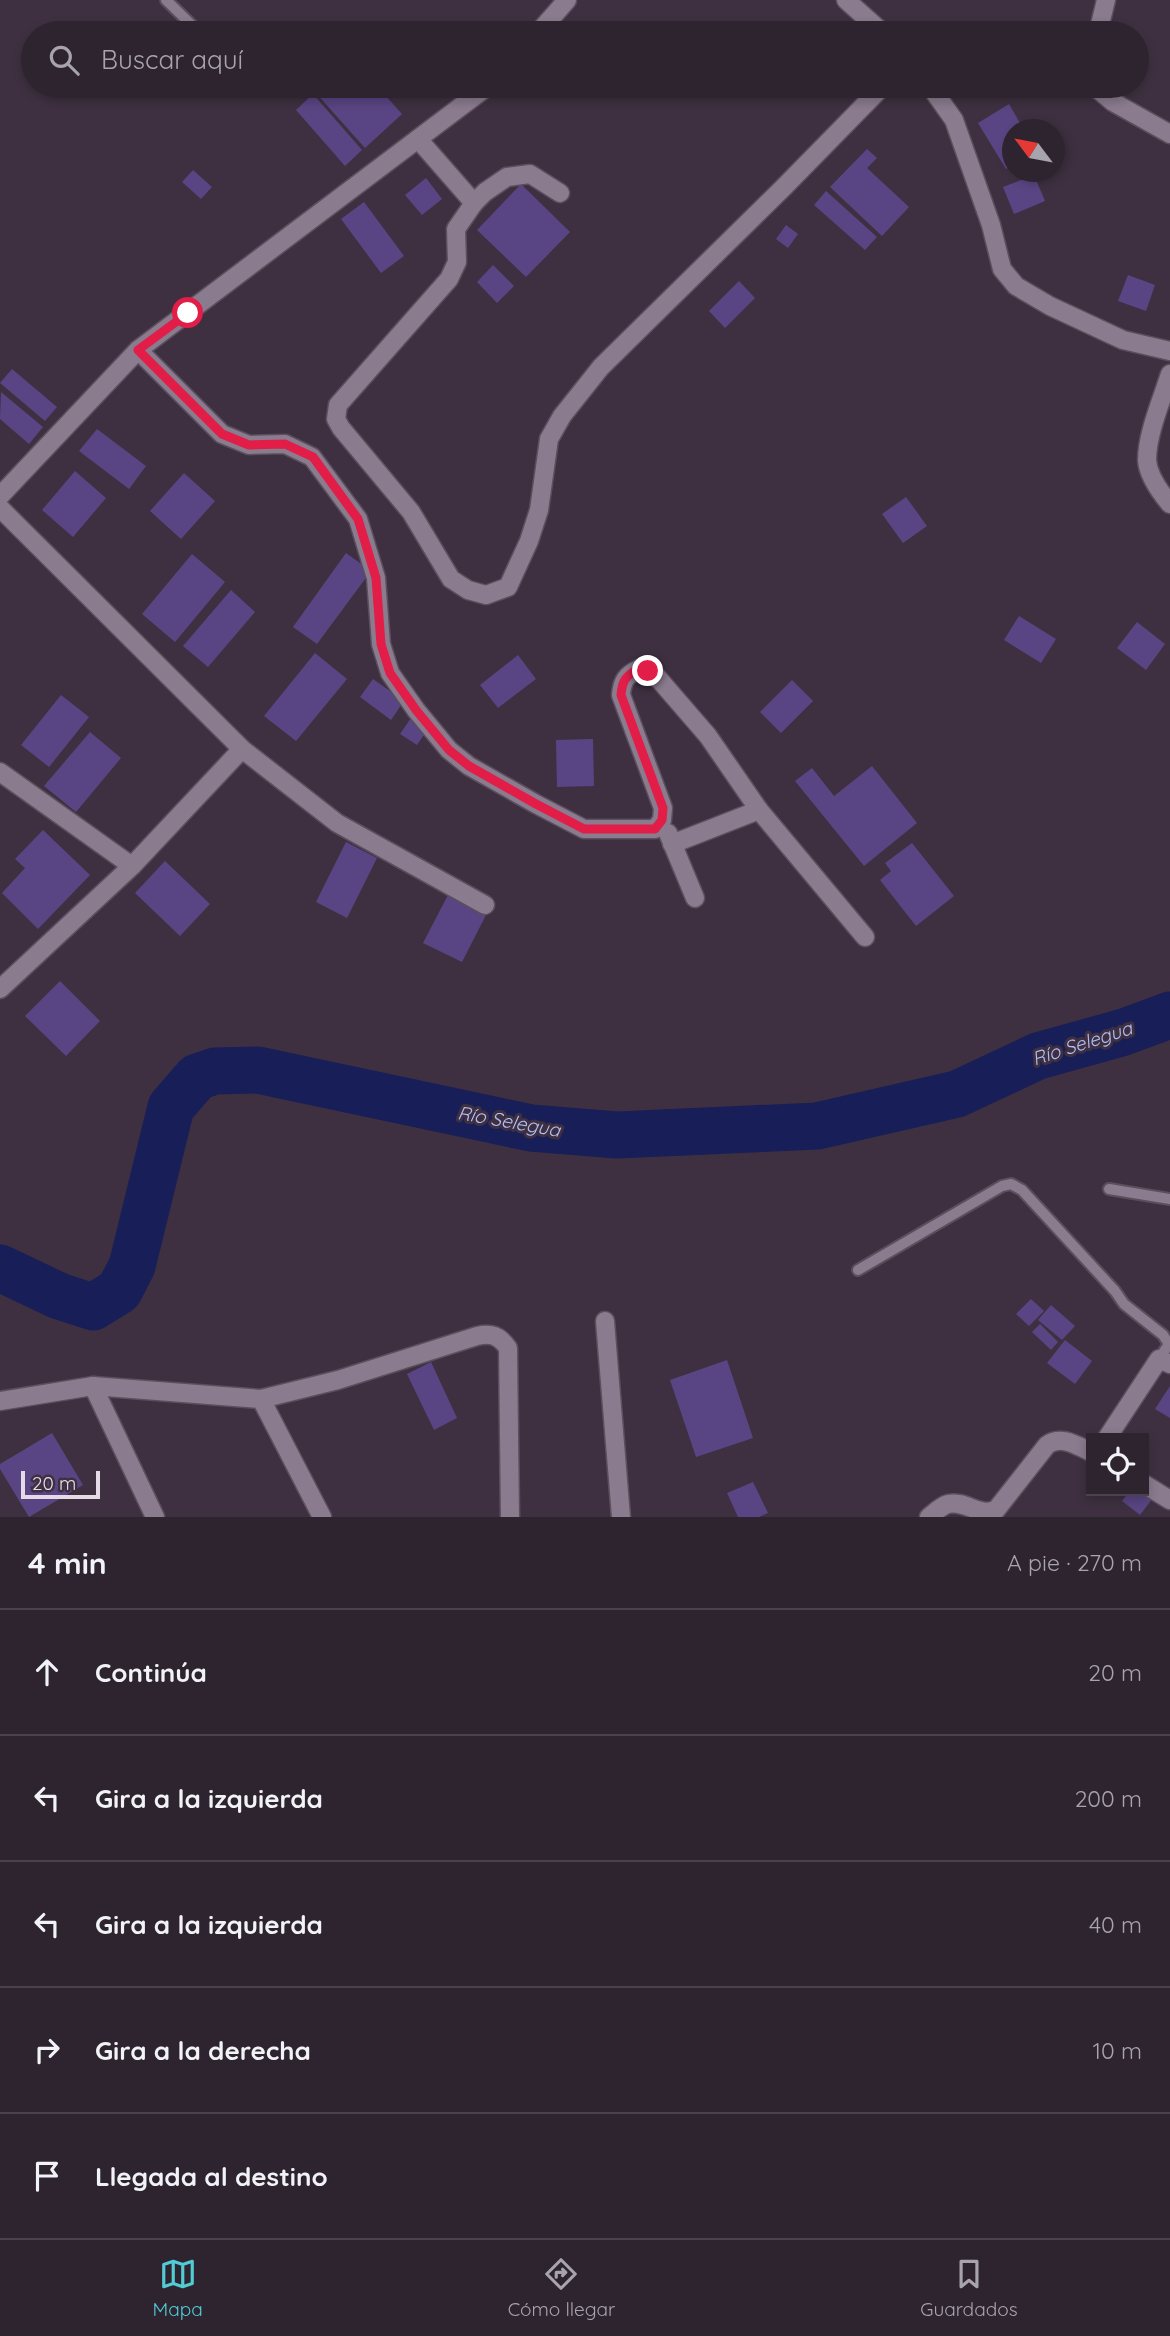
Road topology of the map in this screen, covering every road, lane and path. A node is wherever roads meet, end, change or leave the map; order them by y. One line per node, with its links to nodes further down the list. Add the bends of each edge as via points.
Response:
1 (166, 0): 5 (lane)
2 (567, 0): 6 (street)
3 (846, 0): 7 (street)
4 (1107, 0): 8 (street)
5 (188, 21)
6 (549, 21)
7 (870, 21)
8 (1101, 21)
9 (472, 98): 14 (street)
10 (871, 98): 16 (street, via 601,367 562,416 549,439 539,510 529,541 508,587 486,595 451,579 411,512 336,419 343,398 449,279 457,262 456,229)
11 (938, 98): 18 (street, via 954,120 1002,269 1016,286 1123,340)
12 (1108, 98): 13 (street)
13 (1170, 134)
14 (418, 139): 16 (street); 17 (street)
15 (560, 193): 16 (street, via 530,174 507,177)
16 (474, 203)
17 (138, 350): 20 (street); 26 (street, via 222,434 249,445 285,444 313,457 358,519 376,578 381,644 390,673 449,750 469,766 584,829 644,831 655,829)
18 (1170, 351)
19 (1170, 374): 21 (street, via 1147,462)
20 (0, 496)
21 (1170, 504)
22 (0, 508): 23 (street)
23 (242, 749): 28 (street); 30 (street, via 337,823)
24 (0, 772): 28 (street)
25 (759, 810): 26 (street, via 708,736 657,677 639,669 622,684 621,695 663,808); 27 (street); 31 (street)
26 (662, 820): 27 (street)
27 (672, 844): 29 (street)
28 (132, 866): 32 (street)
29 (695, 898)
30 (485, 905)
31 (865, 937)
32 (0, 989)
33 (1109, 1189): 34 (lane)
34 (1170, 1199)
35 (858, 1270): 37 (lane, via 1011,1184 1022,1190 1124,1304 1163,1335 1169,1344)
36 (605, 1321): 48 (street)
37 (1165, 1361): 41 (street)
38 (93, 1386): 39 (street); 40 (street); 45 (street)
39 (261, 1399): 46 (street); 47 (street, via 477,1336 501,1338 508,1348)
40 (0, 1401)
41 (1111, 1433)
42 (1086, 1450): 49 (street, via 1054,1440 990,1515 946,1504)
43 (1149, 1487): 44 (street)
44 (1170, 1500)
45 (155, 1517)
46 (322, 1517)
47 (510, 1517)
48 (621, 1517)
49 (929, 1517)

